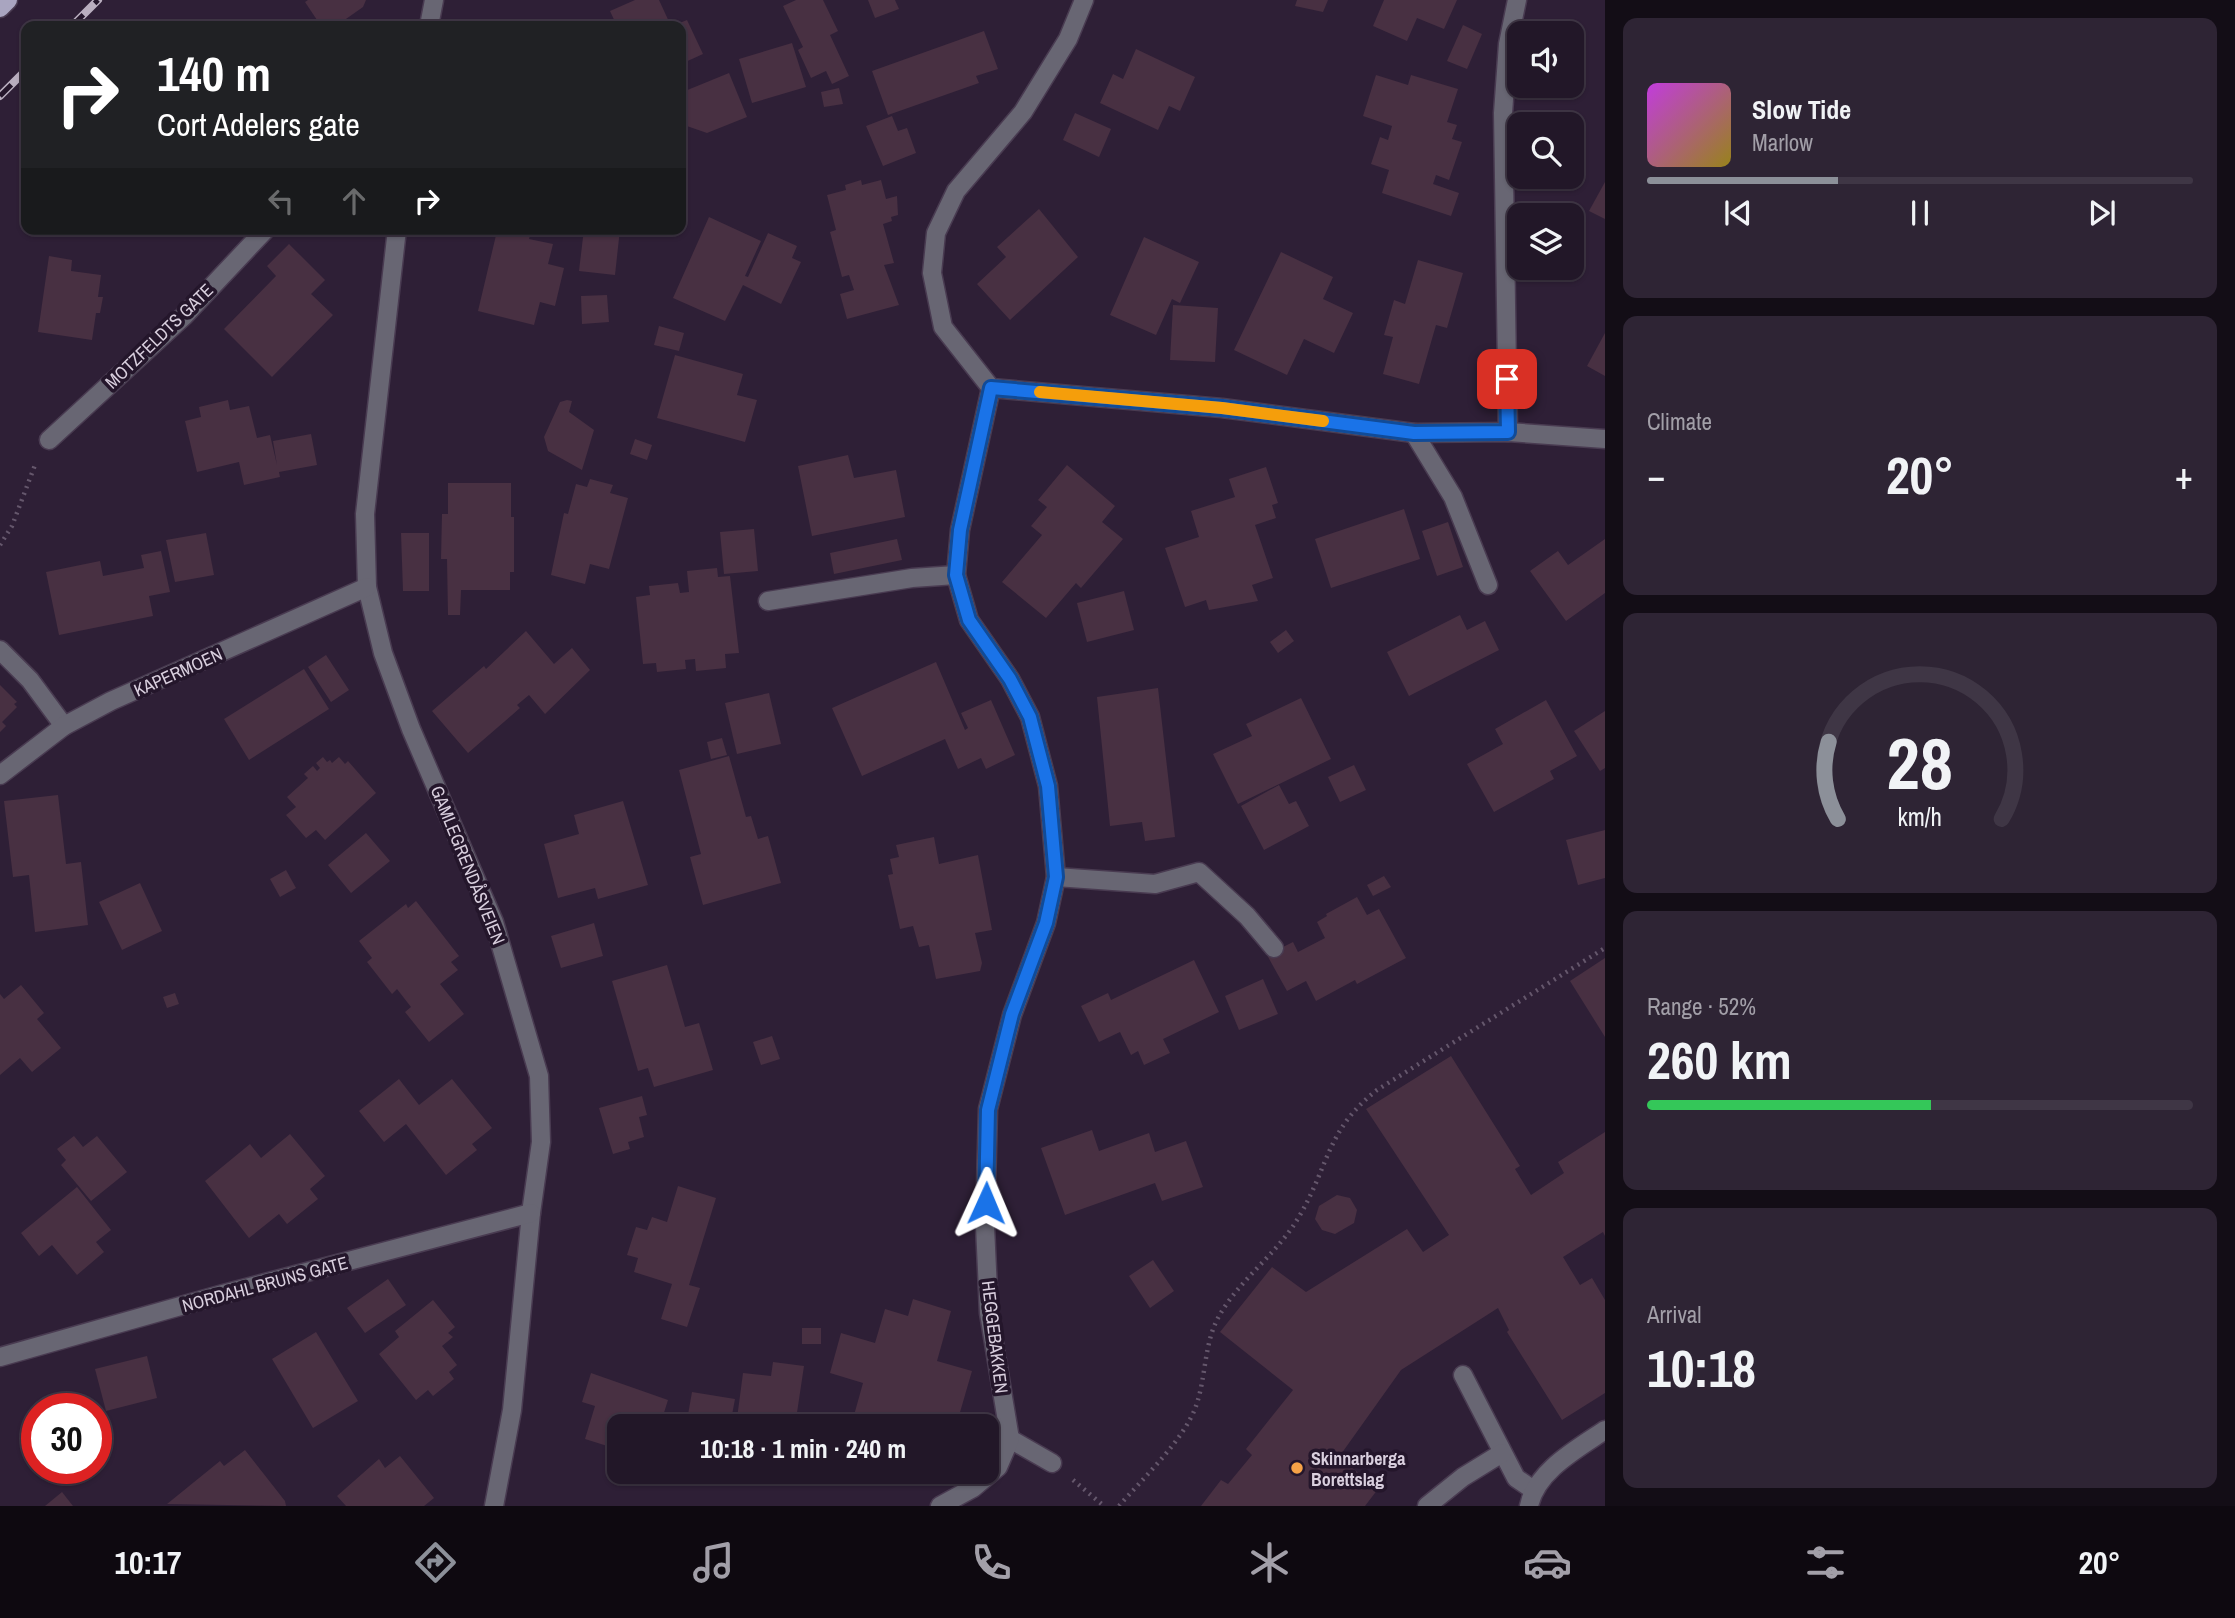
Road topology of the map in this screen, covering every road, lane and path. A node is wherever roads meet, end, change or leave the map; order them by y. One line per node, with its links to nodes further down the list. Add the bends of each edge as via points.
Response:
1 (8, 0): 5 (main road)
2 (435, 0): 6 (street)
3 (1084, 0): 9 (street, via 1068,39 1023,111 956,191 936,233 932,273 943,327)
4 (1517, 0): 10 (street, via 1508,44 1503,113)
5 (0, 8)
6 (430, 21)
7 (260, 235): 13 (street, MOTZFELDTS GATE, via 184,316)
8 (396, 235): 17 (street, GAMLEGRENDÅSVEIEN, via 365,514)
9 (991, 388): 11 (street, via 1222,408); 15 (street, HEGGEBAKKEN, via 960,530)
10 (1508, 432): 11 (street); 12 (street)
11 (1414, 433): 16 (street, via 1452,497)
12 (1605, 439)
13 (49, 440): 14 (path)
14 (0, 545)
15 (956, 575): 18 (street); 22 (street, HEGGEBAKKEN, via 969,620 1030,717 1048,786)
16 (1488, 585)
17 (367, 587): 20 (street, KAPERMOEN); 25 (street, GAMLEGRENDÅSVEIEN, via 383,653 411,729 494,922 539,1076 541,1142)
18 (768, 601)
19 (0, 650): 20 (street, via 30,680)
20 (64, 726): 21 (street, KAPERMOEN)
21 (0, 775)
22 (1056, 877): 23 (street, via 1155,884 1199,872); 29 (street, HEGGEBAKKEN, via 1046,923 1012,1014 988,1110 985,1226 989,1313)
23 (1274, 948)
24 (1605, 948): 37 (path, via 1354,1108 1340,1126 1286,1238 1217,1319 1202,1388 1187,1426)
25 (531, 1213): 26 (street, NORDAHL BRUNS GATE); 33 (street, GAMLEGRENDÅSVEIEN, via 512,1410)
26 (0, 1357)
27 (1463, 1375): 30 (street)
28 (1605, 1430): 32 (street, via 1567,1456)
29 (1010, 1439): 31 (street); 35 (street, via 998,1467)
30 (1502, 1453): 32 (street); 38 (street)
31 (1052, 1463): 36 (path)
32 (1530, 1498)
33 (494, 1506): 34 (street)
34 (507, 1506)
35 (940, 1506)
36 (1104, 1506)
37 (1119, 1506)
38 (1427, 1506)

